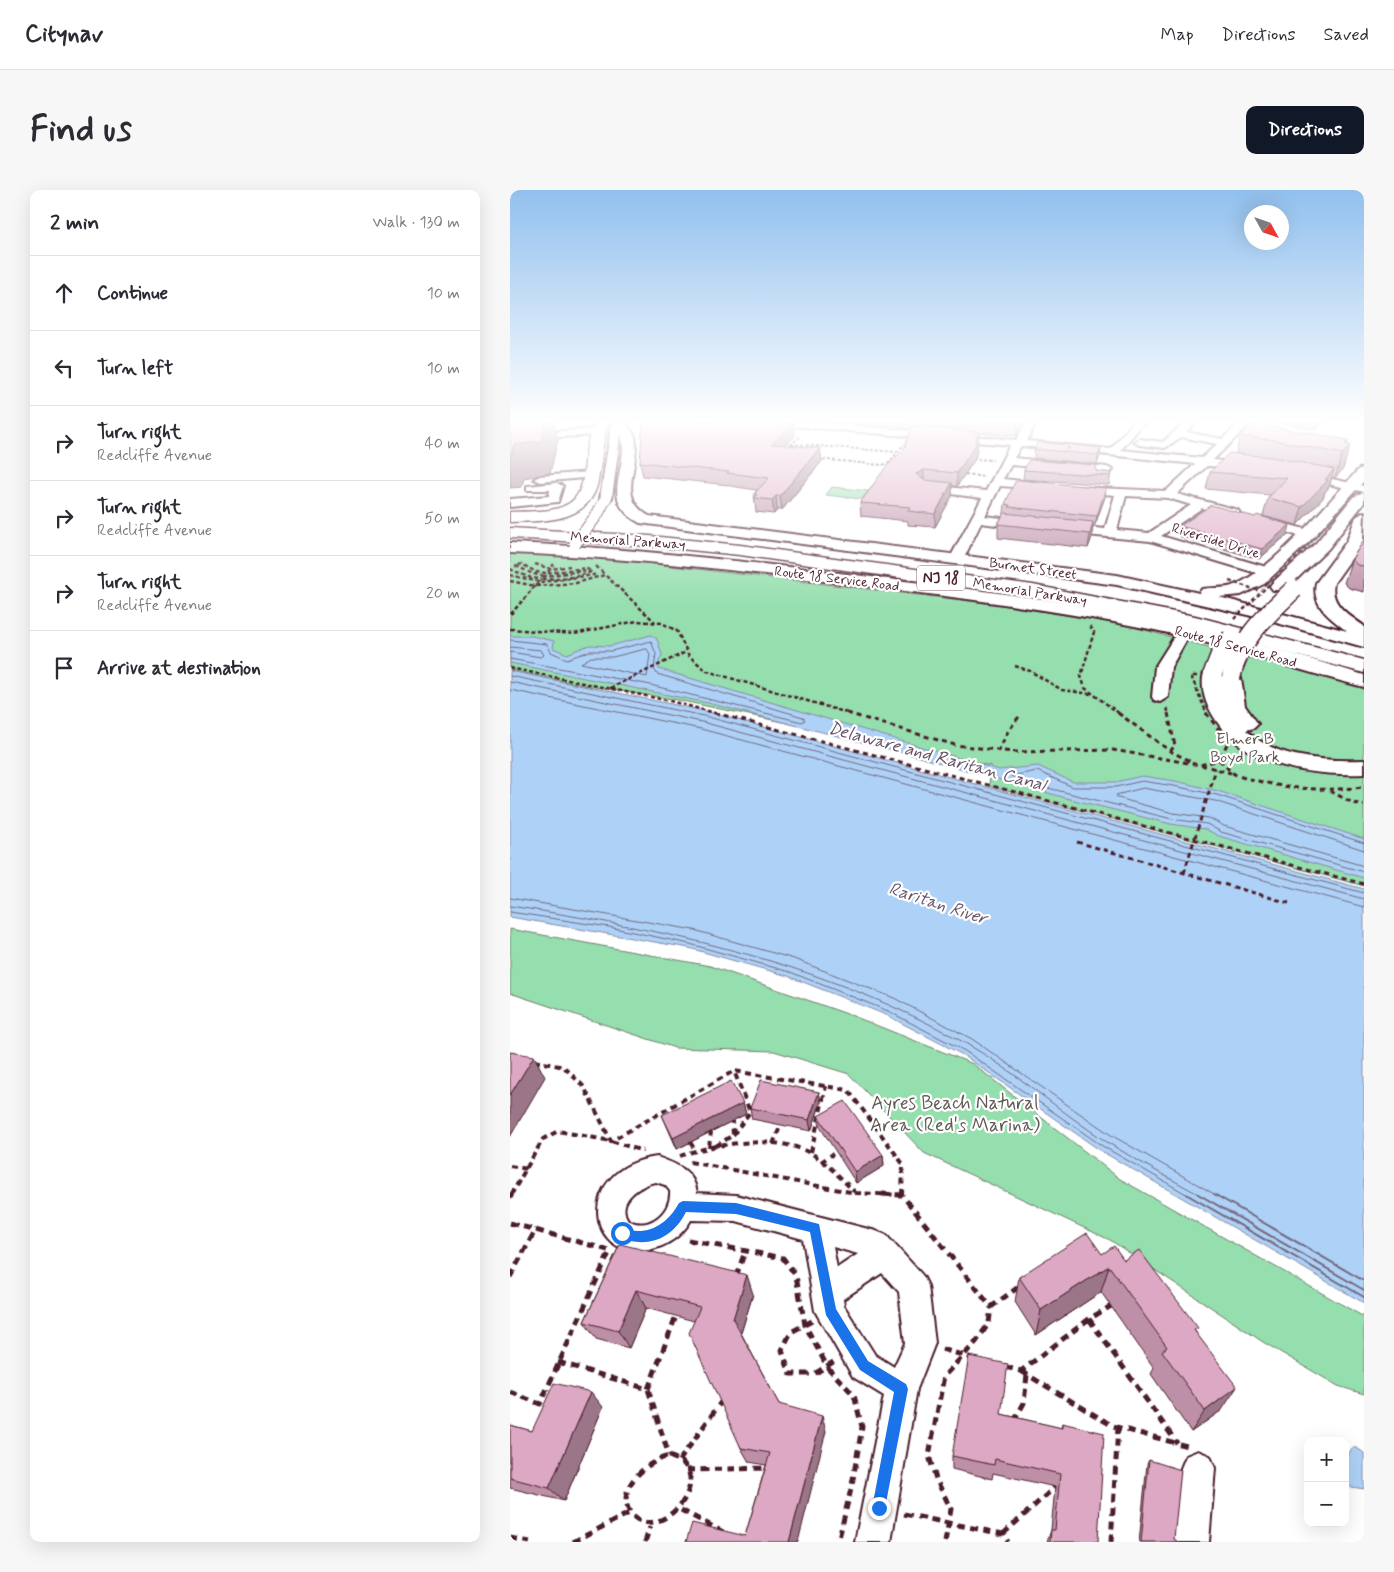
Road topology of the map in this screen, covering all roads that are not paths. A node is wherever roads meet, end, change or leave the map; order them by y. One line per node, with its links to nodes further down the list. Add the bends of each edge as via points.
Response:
1 (528, 484): 15 (street, via 557,486 554,499)
2 (588, 484): 18 (highway, via 584,499 574,508 550,515)
3 (608, 484): 30 (street, bridge, via 606,498 597,515)
4 (624, 484): 23 (main road, Burnet Street, via 623,495 628,508 645,520)
5 (995, 484): 13 (street)
6 (1023, 484): 12 (street)
7 (1181, 484): 11 (street)
8 (1343, 484): 9 (street)
9 (1357, 487): 27 (main road)
10 (924, 488): 13 (street)
11 (1173, 491): 12 (street); 16 (street); 17 (street)
12 (1121, 493): 26 (street)
13 (990, 495): 19 (street)
14 (1364, 496): 32 (main road, via 1322,546)
15 (510, 503)
16 (1200, 504): 17 (street); 28 (street)
17 (1247, 513): 27 (street)
18 (510, 517): 23 (highway)
19 (977, 519): 22 (street); 31 (street)
20 (1362, 520): 32 (main road); 35 (main road, via 1355,542 1325,583 1323,591 1331,610)
21 (510, 526): 37 (highway, Memorial Parkway / NJ 18, via 706,538 1030,578 1208,610)
22 (1037, 526)
23 (695, 527): 31 (main road, Burnet Street)
24 (1056, 528): 26 (street, Riverside Drive)
25 (510, 533): 39 (highway, Memorial Parkway / NJ 18, via 733,549 1032,591 1187,620)
26 (1110, 533): 28 (street, Riverside Drive)
27 (1308, 534): 32 (main road)
28 (1151, 537): 32 (street, Riverside Drive)
29 (510, 548): 30 (main road, Route 18 Service Road)
30 (567, 551): 34 (main road, Route 18 Service Road, via 716,563 1009,600)
31 (957, 558): 33 (main road, Burnet Street)
32 (1280, 582): 33 (main road, via 1224,593 1199,593); 38 (main road, bridge, via 1235,661)
33 (1138, 584): 36 (main road, Burnet Street)
34 (1184, 632): 39 (main road, Route 18 Service Road); 40 (street, via 1163,667)
35 (1364, 634)
36 (1364, 641)
37 (1364, 652)
38 (1222, 676): 41 (main road, via 1240,716 1265,737 1287,748 1314,755); 42 (main road, via 1214,692 1220,712 1234,730 1254,745 1306,765)
39 (1361, 678)
40 (1160, 697)
41 (1364, 754)
42 (1364, 767)
43 (683, 1206): 44 (street, via 736,1208)
44 (815, 1228): 45 (street, via 876,1246); 46 (street)
45 (884, 1254): 46 (street); 47 (street, via 913,1286 920,1343)
46 (821, 1309): 47 (street, via 864,1366)
47 (901, 1389): 49 (street)
48 (1187, 1456): 50 (street)
49 (873, 1542)
50 (1192, 1542)

